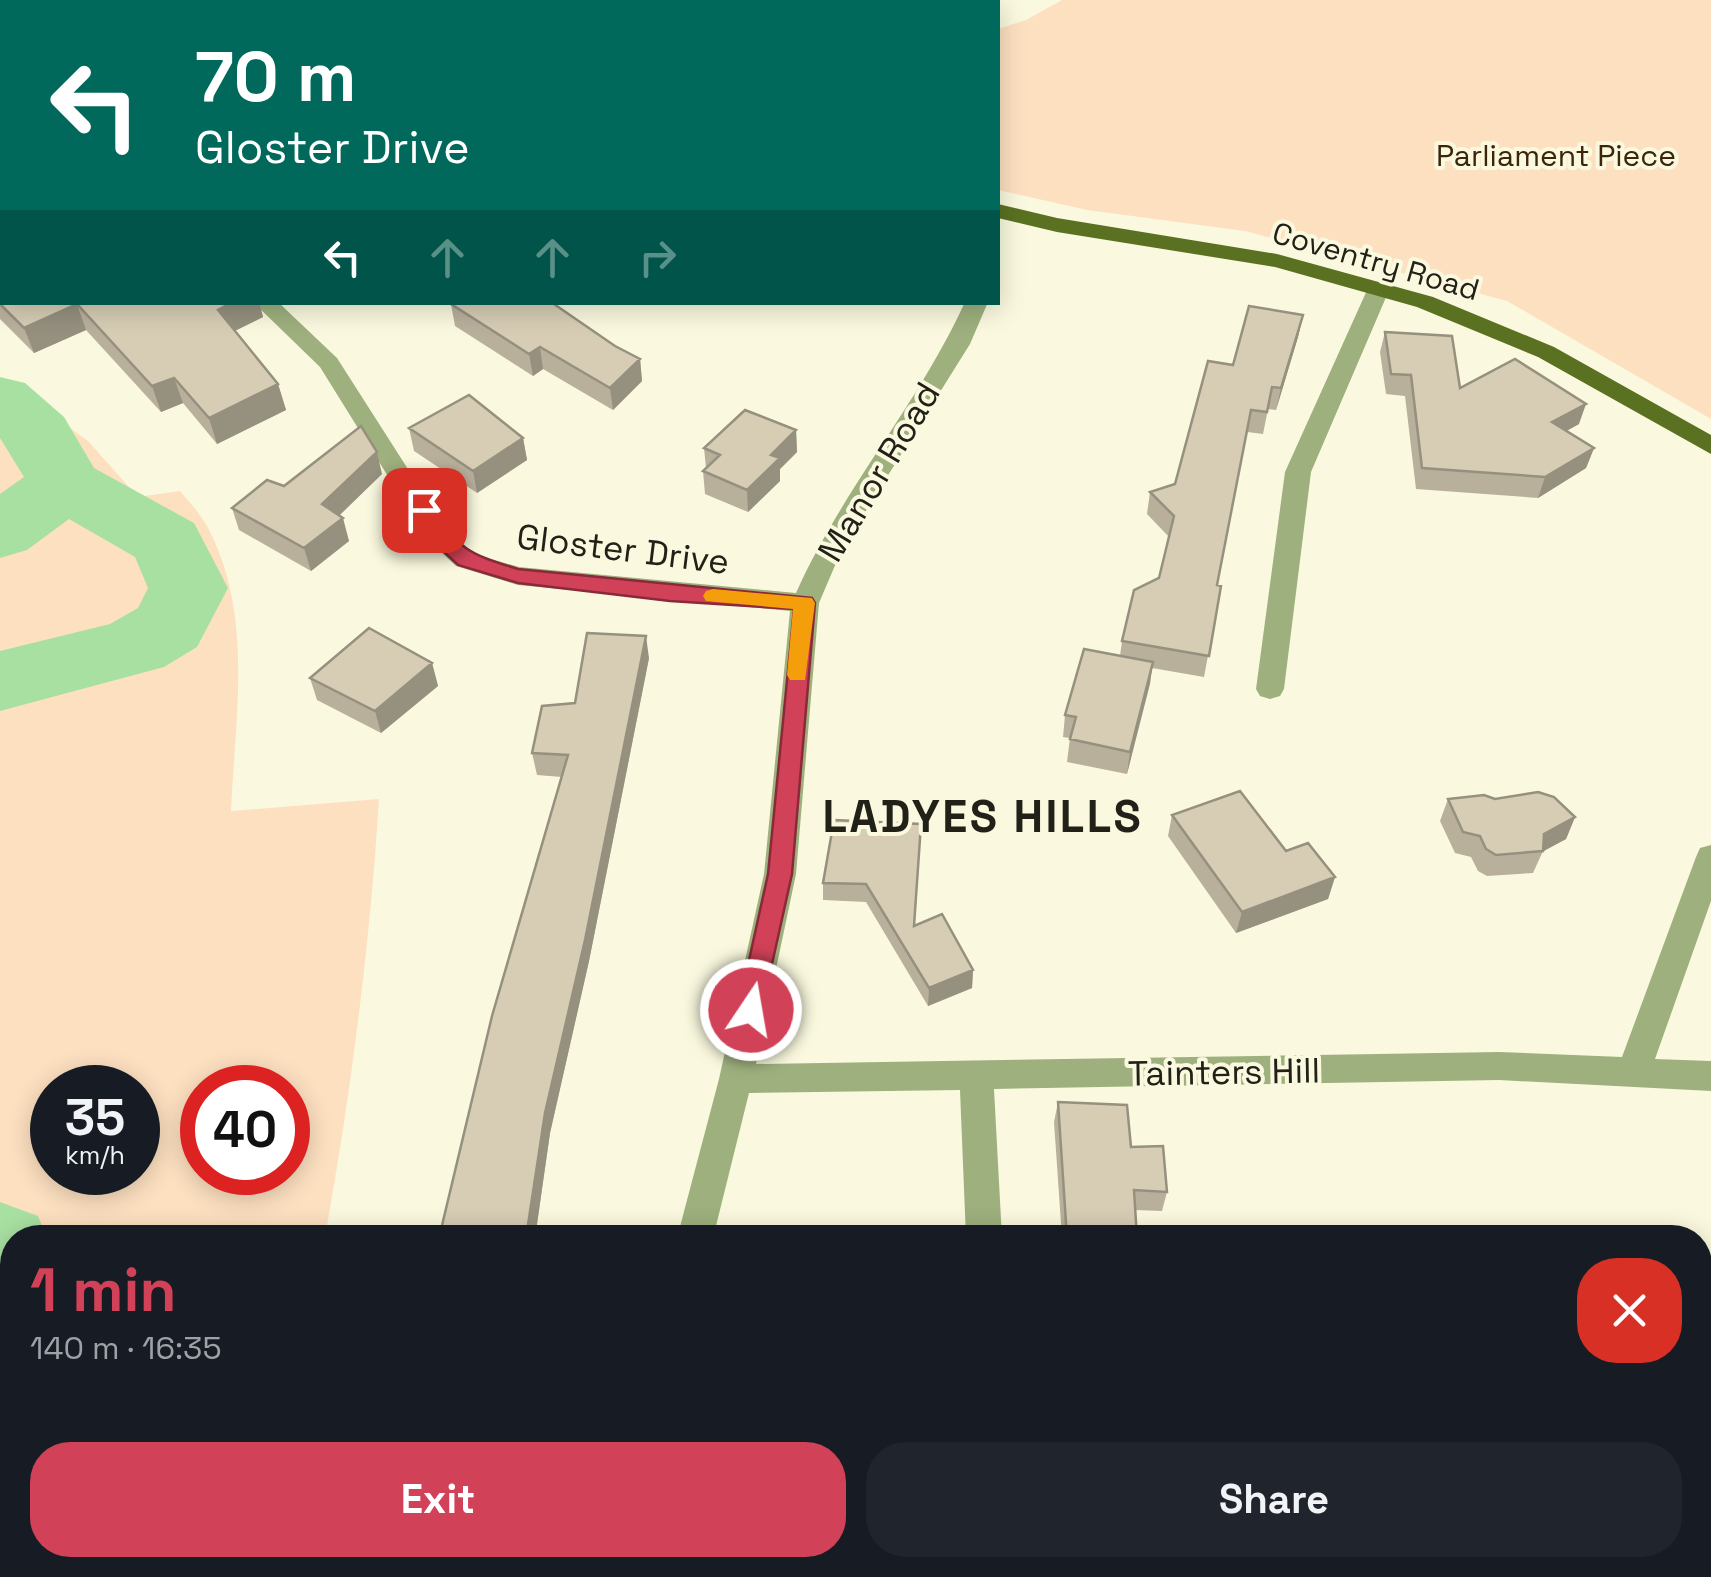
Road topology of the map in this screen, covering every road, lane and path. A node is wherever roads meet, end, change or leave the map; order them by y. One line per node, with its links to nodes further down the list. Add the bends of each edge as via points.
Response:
1 (1000, 215): 2 (main road, Coventry Road, via 1242,254)
2 (1379, 288): 5 (main road, Coventry Road, via 1522,340); 7 (street, via 1298,472)
3 (267, 305): 6 (street, Gloster Drive, via 329,363 436,533 465,560 518,576)
4 (976, 305): 6 (street, Manor Road, via 829,549)
5 (1711, 446)
6 (804, 603): 12 (street, Manor Road, via 780,874)
7 (1270, 689)
8 (1711, 857): 9 (street)
9 (1633, 1073): 10 (street, Tainters Hill); 11 (street, Tainters Hill, via 1499,1066)
10 (1711, 1076)
11 (976, 1077): 12 (street, Tainters Hill); 14 (street)
12 (736, 1079): 13 (street, Manor Road)
13 (698, 1225)
14 (983, 1225)

